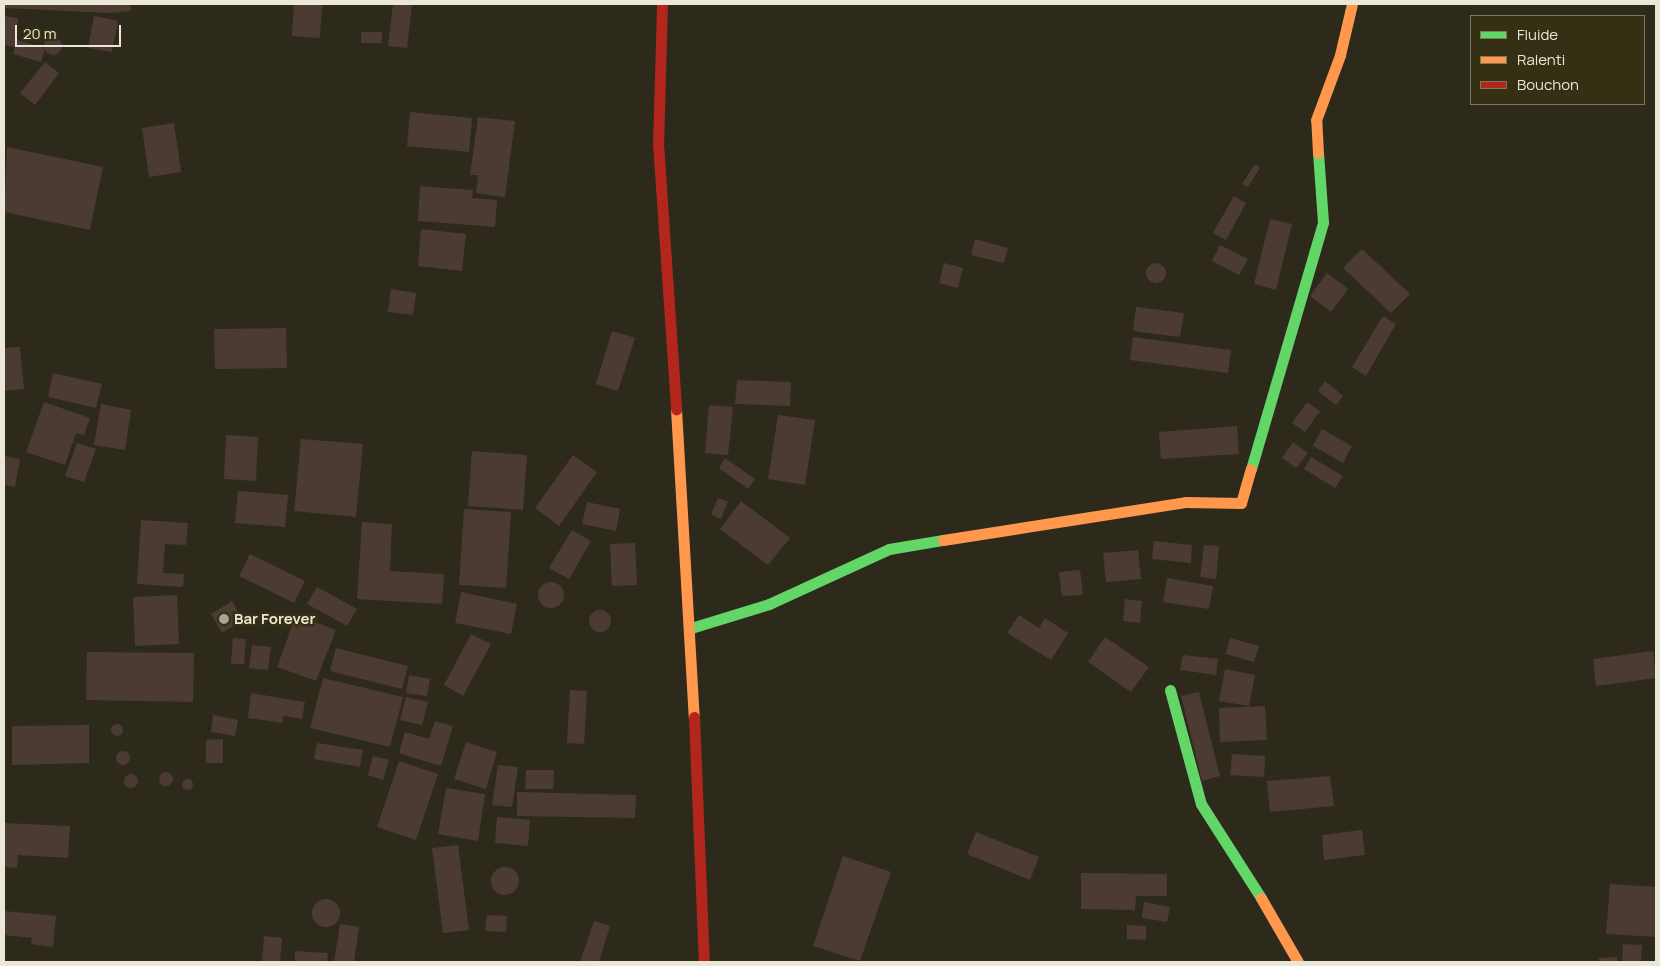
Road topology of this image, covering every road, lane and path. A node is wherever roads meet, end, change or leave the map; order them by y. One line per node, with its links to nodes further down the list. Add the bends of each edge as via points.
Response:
1 (662, 4): 3 (street, via 658,143)
2 (1352, 4): 3 (street, via 1340,55 1316,120 1323,222 1240,503 1185,502 889,549 769,604)
3 (690, 628): 5 (street)
4 (1170, 690): 6 (street, via 1201,804 1241,863)
5 (704, 962)
6 (1298, 962)

